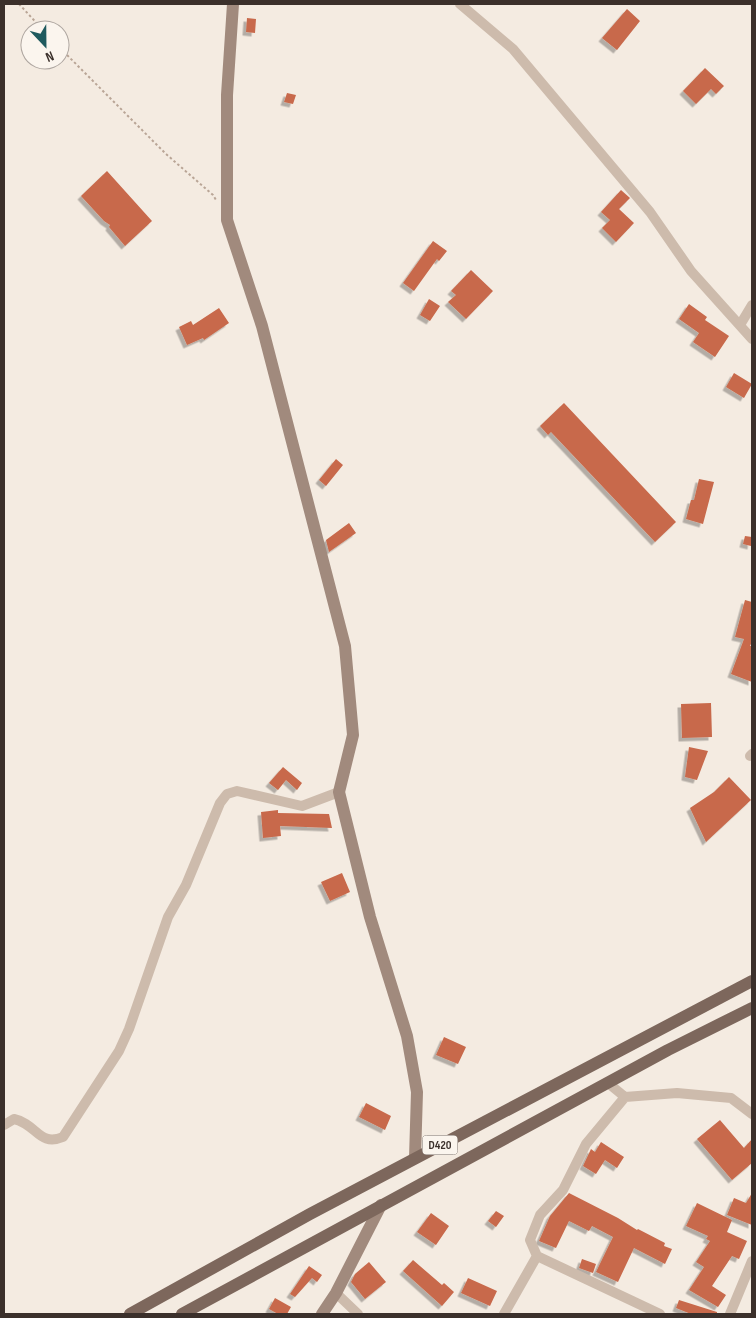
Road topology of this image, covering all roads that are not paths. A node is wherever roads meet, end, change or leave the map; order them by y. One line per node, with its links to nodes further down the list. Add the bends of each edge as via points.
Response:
1 (233, 4): 6 (street, via 227,95 226,220 262,326 346,646 353,735)
2 (460, 4): 4 (street, via 513,49 650,212 691,271)
3 (752, 305): 4 (street)
4 (740, 325): 5 (street)
5 (752, 339)
6 (339, 792): 12 (street, via 302,806 237,791 227,794 168,917 130,1029 63,1137 46,1140 24,1121 14,1119); 13 (street, via 370,917 406,1036 417,1092)
7 (752, 981): 13 (main road, D420)
8 (752, 1008): 9 (main road, D420)
9 (608, 1083): 10 (street); 14 (main road, D420)
10 (625, 1097): 11 (street, via 677,1093 731,1098); 15 (street, via 586,1144 563,1190 540,1215 530,1240)
11 (752, 1114)
12 (4, 1125)
13 (415, 1158): 18 (main road, D420)
14 (381, 1205): 17 (street); 19 (main road, D420)
15 (536, 1256): 22 (street); 23 (street)
16 (751, 1268): 24 (street)
17 (336, 1293): 20 (street); 21 (street)
18 (130, 1314)
19 (182, 1314)
20 (322, 1314)
21 (358, 1314)
22 (504, 1314)
23 (660, 1314)
24 (730, 1314)

